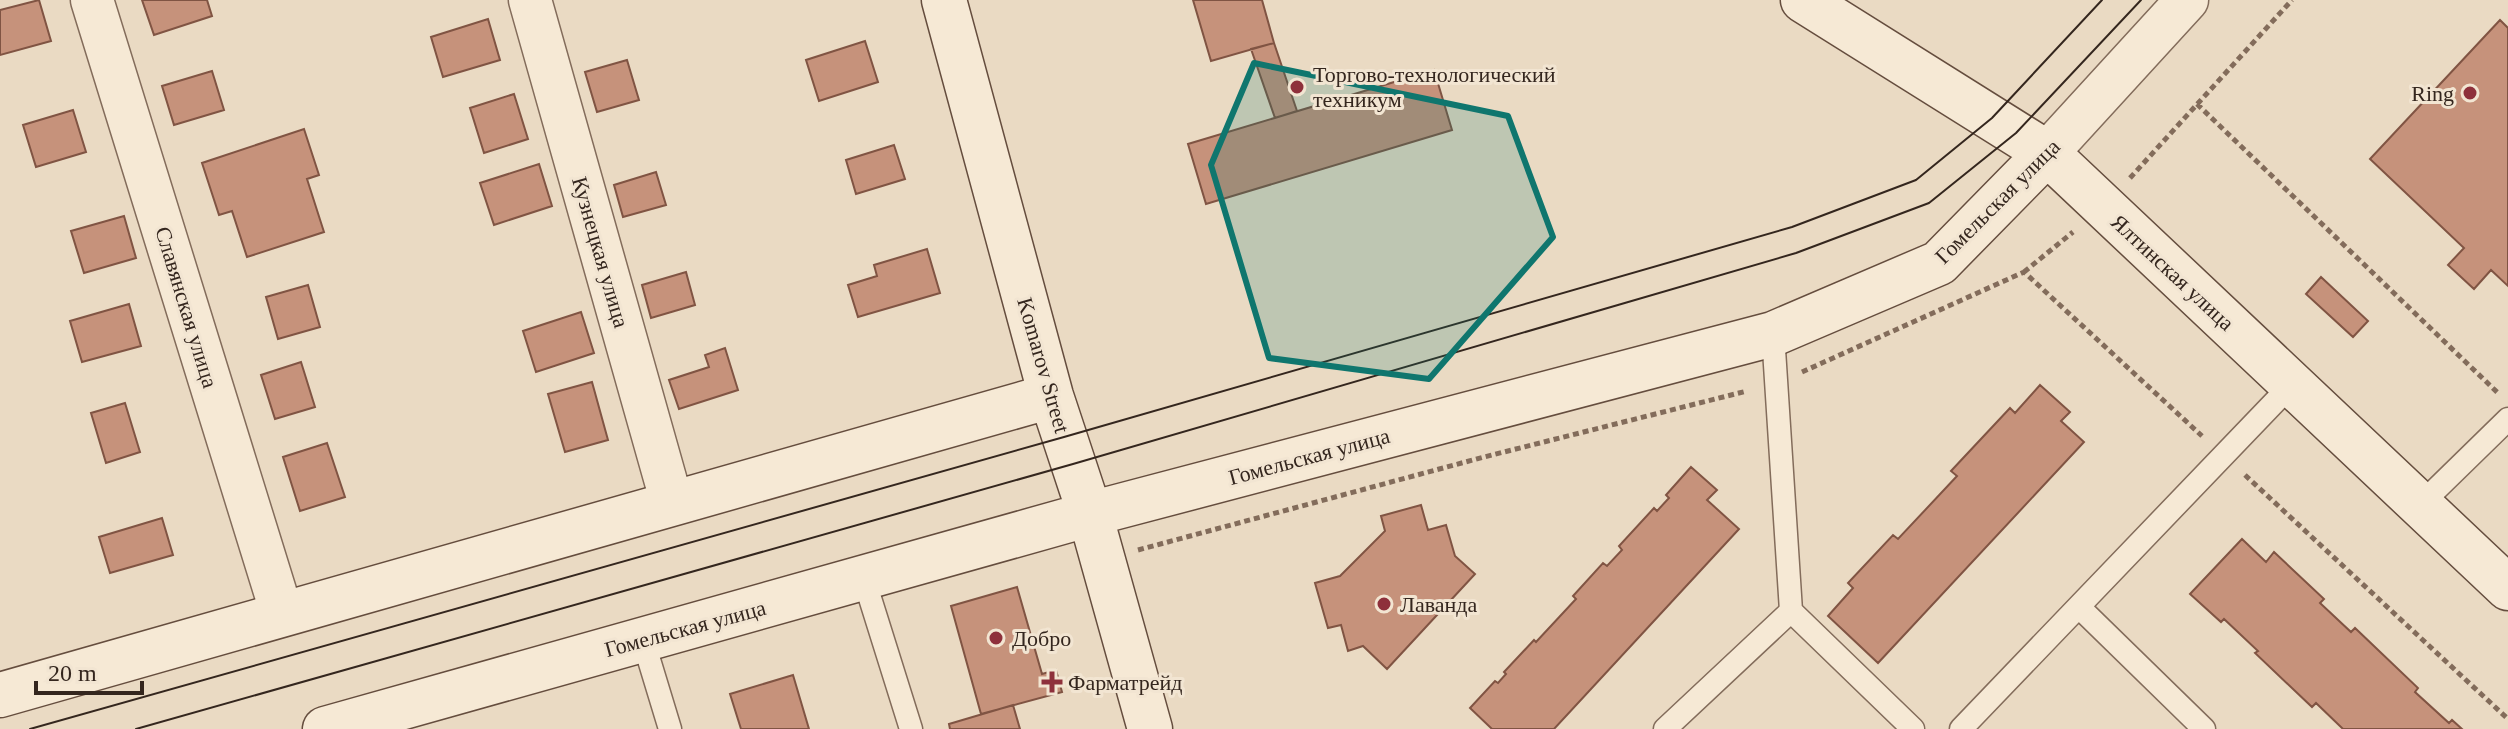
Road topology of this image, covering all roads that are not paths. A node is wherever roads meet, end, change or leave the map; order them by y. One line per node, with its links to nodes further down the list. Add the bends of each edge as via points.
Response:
1 (92, 0): 18 (street, Славянская улица)
2 (530, 0): 11 (street, Кузнецкая улица)
3 (944, 0): 9 (street, Komarov Street)
4 (1803, 0): 6 (street, Ялтинская улица)
5 (2187, 0): 6 (street, Гомельская улица)
6 (2047, 153): 7 (street, Гомельская улица, via 1939,263); 8 (street, Ялтинская улица)
7 (1773, 334): 13 (street, Гомельская улица); 17 (lane)
8 (2292, 384): 12 (street, Ялтинская улица); 16 (lane)
9 (1051, 396): 11 (street); 13 (street, Komarov Street)
10 (2508, 419): 12 (lane)
11 (672, 503): 18 (street)
12 (2421, 504): 15 (street, Ялтинская улица)
13 (1090, 514): 14 (street, Гомельская улица); 24 (street, Komarov Street)
14 (864, 579): 19 (street, Гомельская улица); 23 (lane)
15 (2508, 588)
16 (2079, 607): 27 (lane); 28 (lane)
17 (1791, 611): 25 (lane); 26 (lane)
18 (282, 614): 20 (street)
19 (643, 640): 21 (street, Гомельская улица, via 428,707); 22 (lane)
20 (0, 695)
21 (325, 729)
22 (670, 729)
23 (911, 729)
24 (1150, 729)
25 (1665, 729)
26 (1913, 729)
27 (1961, 729)
28 (2204, 729)

